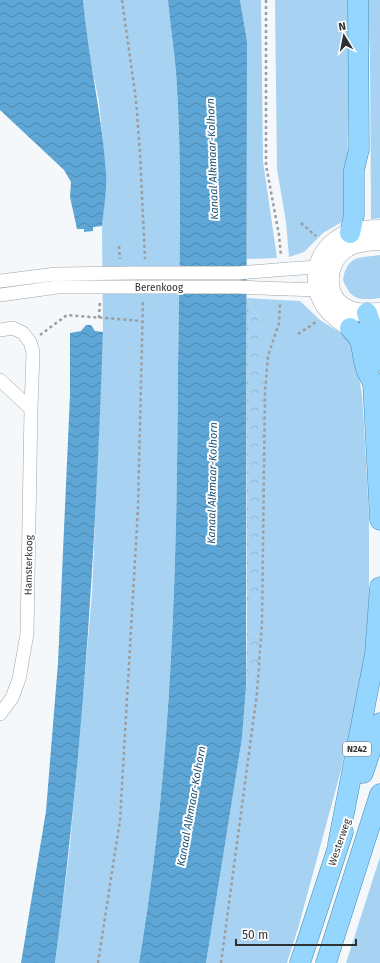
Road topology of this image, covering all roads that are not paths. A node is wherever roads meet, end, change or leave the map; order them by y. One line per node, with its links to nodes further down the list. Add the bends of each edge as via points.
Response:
1 (358, 0): 2 (main road, via 359,149 364,168)
2 (366, 235): 3 (main road, via 334,242 326,249); 5 (main road, via 336,258)
3 (317, 267): 4 (street, Berenkoog, bridge, via 284,264 238,272 56,274); 5 (main road)
4 (0, 281)
5 (325, 291): 6 (street, Berenkoog, bridge, via 284,293 237,287 139,290 58,288); 7 (main road, via 348,310 358,313); 8 (main road, via 325,306)
6 (0, 295)
7 (374, 312): 11 (main road, via 377,365)
8 (350, 328): 11 (main road, via 363,347 365,365)
9 (0, 330): 12 (street, Hamsterkoog, via 12,328 23,333 30,342 33,352)
10 (0, 380): 12 (street)
11 (373, 383): 13 (main road)
12 (31, 409): 15 (street, Hamsterkoog, via 27,634 19,679 12,698)
13 (380, 520)
14 (380, 587): 18 (main road, N242, via 375,654)
15 (0, 714)
16 (380, 722): 18 (main road, Westerweg / N242)
17 (380, 794): 20 (main road)
18 (338, 844): 19 (main road, Westerweg / N242)
19 (300, 963)
20 (326, 963)

